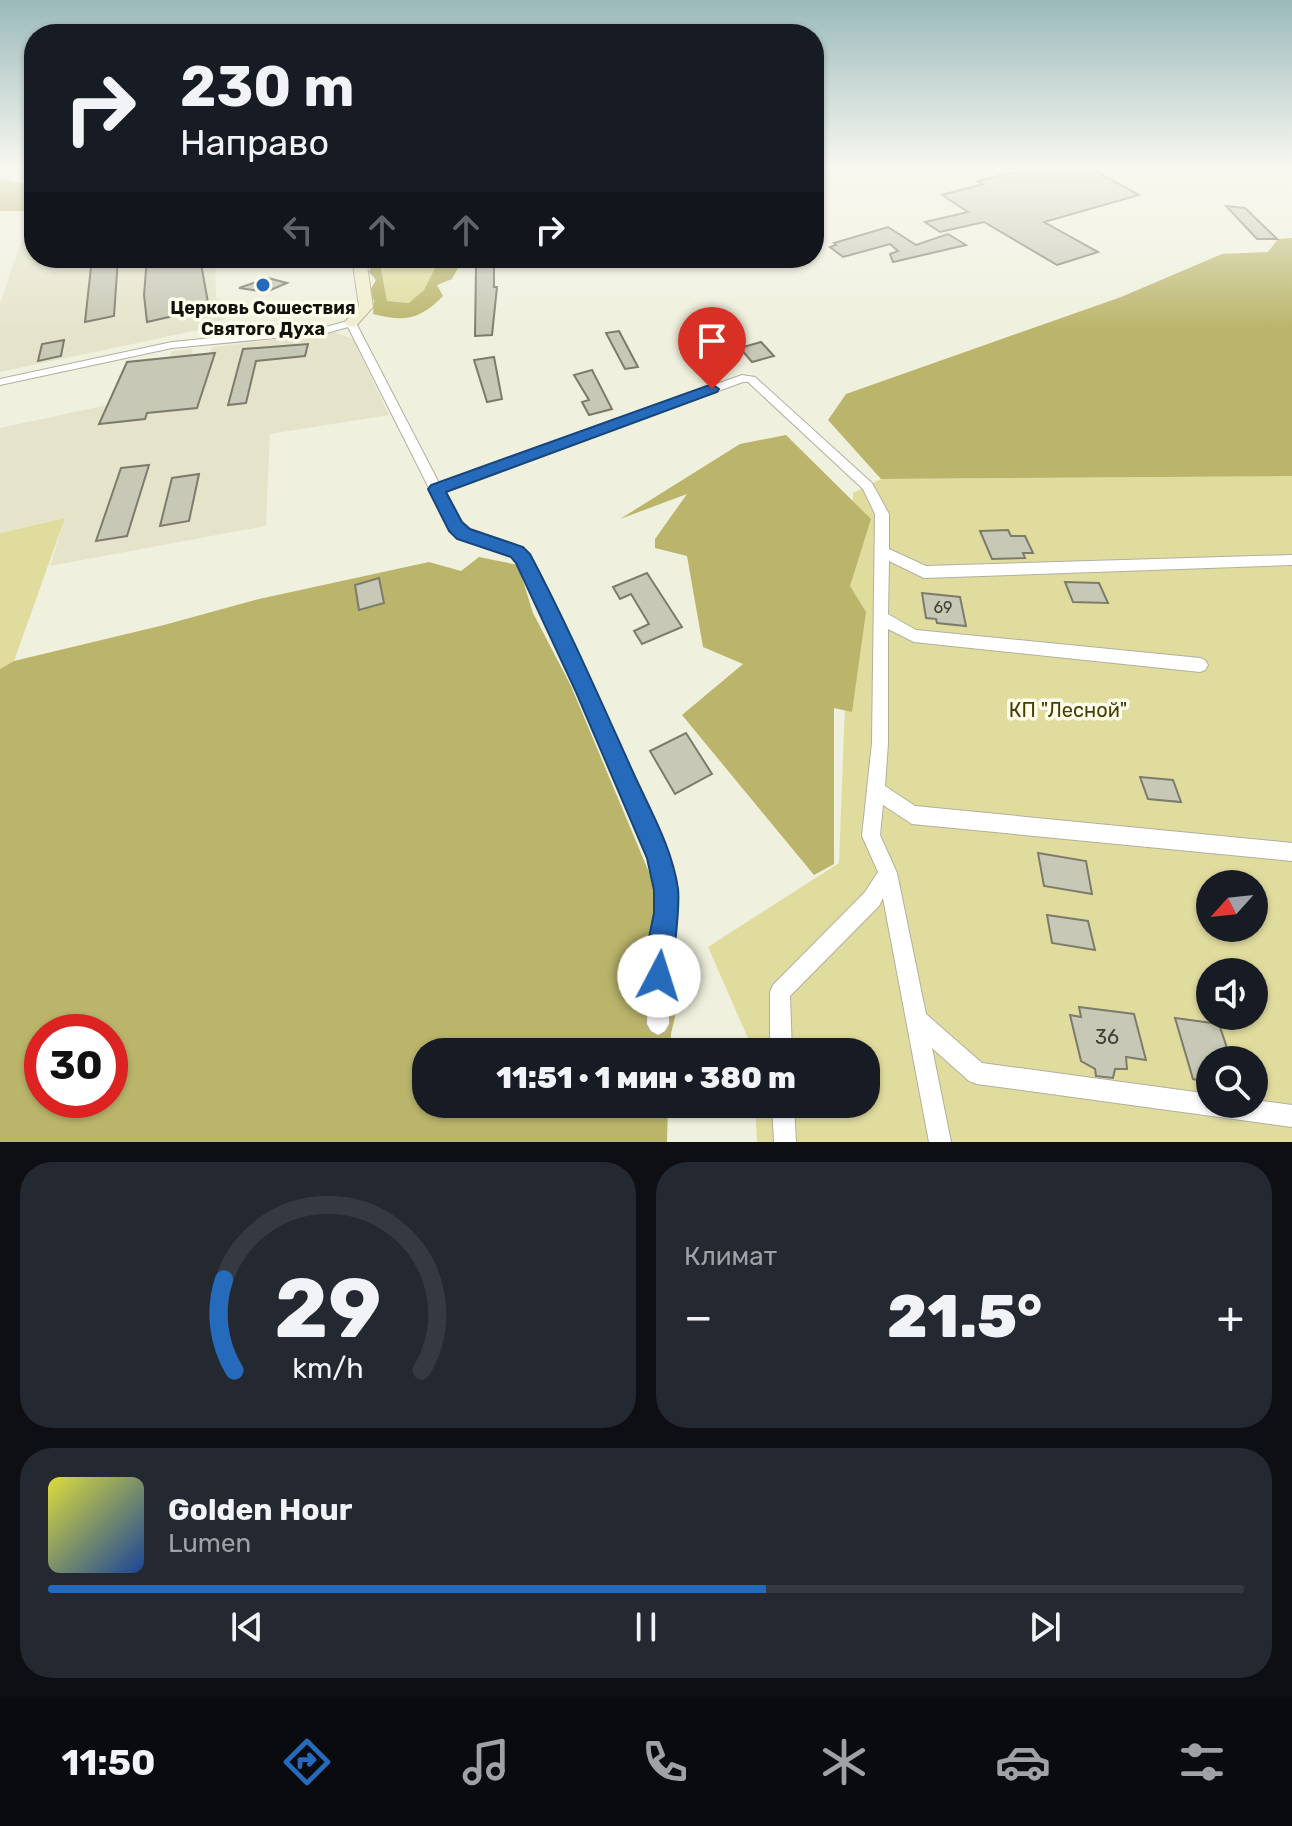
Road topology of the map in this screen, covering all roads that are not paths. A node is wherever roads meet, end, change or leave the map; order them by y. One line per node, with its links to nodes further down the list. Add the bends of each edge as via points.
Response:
1 (360, 268): 2 (street, via 366,307)
2 (351, 323): 3 (street, via 313,332 172,345); 4 (street)
3 (0, 382)
4 (436, 489): 5 (street, via 751,379 868,486 882,514); 13 (street, via 463,534 517,552 523,559 659,858 666,913 659,952)
5 (881, 551): 6 (street, via 924,572); 7 (street)
6 (1292, 560)
7 (881, 617): 8 (street, via 914,636); 9 (street)
8 (1200, 665)
9 (876, 790): 10 (street, via 912,815); 11 (street, via 871,836)
10 (1292, 852)
11 (888, 873): 12 (street); 14 (street, via 872,899 780,992)
12 (916, 1019): 15 (street, via 977,1073); 18 (street)
13 (658, 1024)
14 (781, 1038)
15 (1292, 1116)
16 (784, 1118): 17 (street)
17 (785, 1142)
18 (940, 1142)

